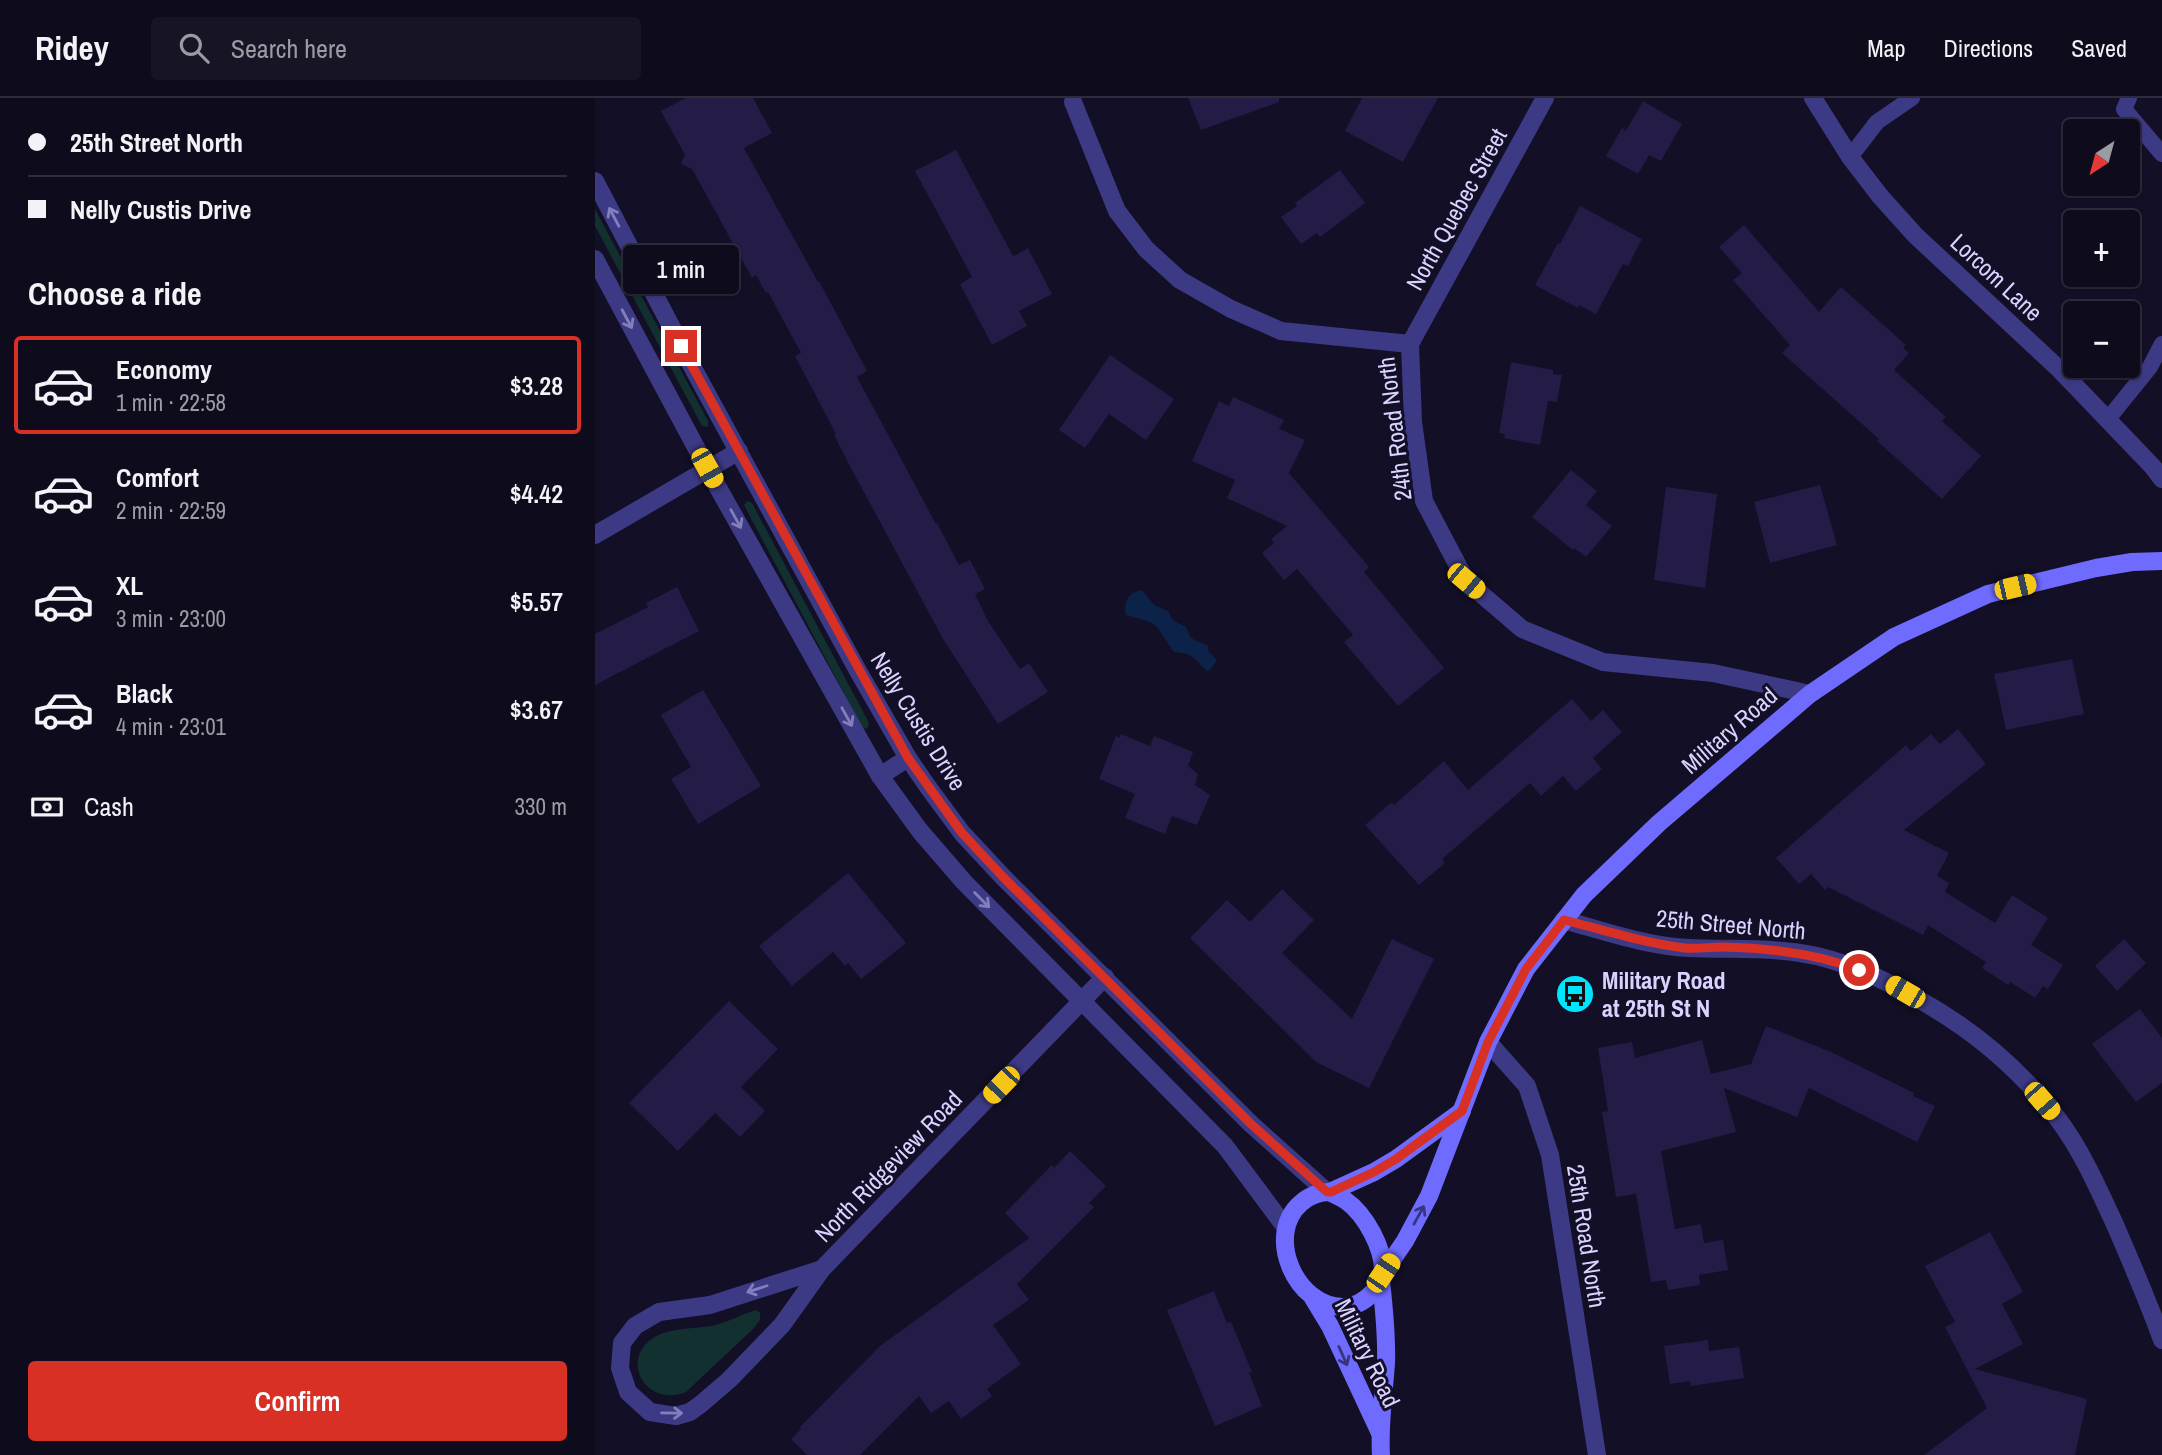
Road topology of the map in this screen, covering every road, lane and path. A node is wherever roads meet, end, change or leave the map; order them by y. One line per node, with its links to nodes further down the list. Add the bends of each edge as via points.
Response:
1 (1545, 98): 10 (street, North Quebec Street)
2 (1813, 98): 7 (street, Lorcom Lane)
3 (1912, 98): 7 (lane, via 1877,122)
4 (2129, 98): 6 (lane, via 2124,109)
5 (1073, 102): 10 (street, 24th Road North, via 1117,211 1146,249 1180,280 1281,331)
6 (2162, 153)
7 (1850, 157): 12 (street, Lorcom Lane, via 1915,234)
8 (595, 181): 13 (street, Nelly Custis Drive, one-way to 8)
9 (595, 259): 14 (street, one-way to 14)
10 (1410, 344): 18 (street, 24th Road North, via 1413,422 1424,501 1466,581 1522,629 1603,662 1713,673)
11 (2162, 344): 12 (lane, via 2150,368)
12 (2108, 419): 15 (street, Lorcom Lane)
13 (739, 451): 14 (street); 19 (street, Nelly Custis Drive)
14 (707, 468): 16 (street); 20 (street, one-way to 20)
15 (2162, 479)
16 (595, 535)
17 (2162, 561): 18 (main road, Military Road, via 2096,568 1988,594 1894,637)
18 (1810, 694): 21 (main road, Military Road, via 1659,823)
19 (908, 758): 20 (street); 22 (street, Nelly Custis Drive, via 962,833)
20 (880, 776): 23 (street, one-way to 23, via 964,881)
21 (1564, 920): 24 (main road, Military Road, via 1526,969); 31 (street, 25th Street North, via 1687,948 1799,953 1835,961 1883,979 1950,1017 2009,1064 2059,1120 2096,1183)
22 (1105, 977): 23 (street, North Ridgeview Road); 26 (street, Nelly Custis Drive, via 1251,1124)
23 (1082, 1002): 27 (street, via 1225,1146); 28 (street, North Ridgeview Road)
24 (1488, 1042): 25 (main road, Military Road); 34 (street, 25th Road North, via 1527,1086 1550,1155)
25 (1462, 1111): 26 (main road, via 1396,1159); 29 (main road, Military Road, one-way to 25, via 1429,1196)
26 (1329, 1192): 27 (main road, via 1316,1193 1297,1206); 29 (main road, via 1346,1200 1369,1227 1379,1249)
27 (1286, 1228): 30 (main road, via 1288,1264)
28 (822, 1269): 28 (street, North Ridgeview Road, one-way to 28, via 710,1305 659,1312 635,1325 622,1343 620,1368 628,1392 650,1412 676,1416 691,1412 782,1325)
29 (1382, 1277): 30 (main road, via 1364,1302 1345,1307); 32 (main road, Military Road, via 1386,1361)
30 (1312, 1296): 32 (main road, Military Road, one-way to 32)
31 (2162, 1340)
32 (1380, 1433): 33 (main road, Military Road)
33 (1381, 1455)
34 (1597, 1455)

